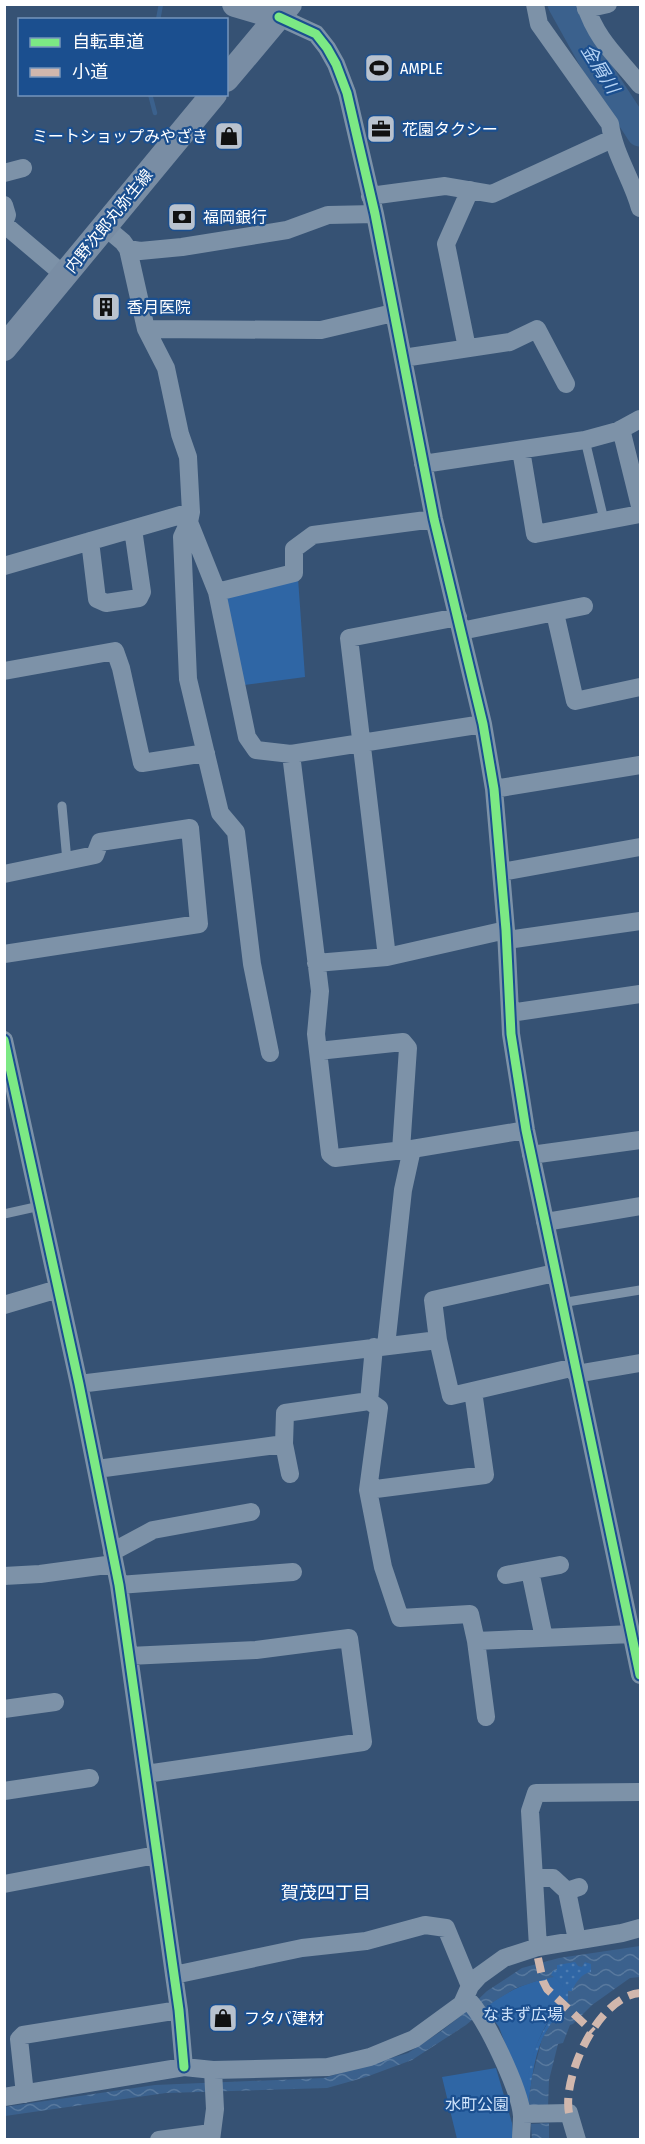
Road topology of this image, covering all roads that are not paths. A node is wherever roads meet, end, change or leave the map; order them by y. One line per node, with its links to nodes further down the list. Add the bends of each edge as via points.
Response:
1 (235, 4): 5 (main road)
2 (535, 4): 9 (street, via 539,24 610,124)
3 (608, 4): 4 (street)
4 (586, 7): 6 (street, via 602,42)
5 (284, 11): 7 (main road); 15 (street, via 316,34 336,64 347,93)
6 (637, 74)
7 (228, 77)
8 (212, 96): 18 (main road, 内野次郎丸弥生線)
9 (612, 139): 12 (street); 13 (street, via 492,194)
10 (23, 168): 11 (street)
11 (4, 173)
12 (635, 173): 16 (street)
13 (470, 190): 15 (street, via 445,186); 24 (street, via 446,244)
14 (4, 205): 17 (street)
15 (373, 205): 19 (street, via 287,230 182,247); 21 (street)
16 (640, 208)
17 (4, 223): 20 (street)
18 (104, 226): 19 (street); 20 (main road, 内野次郎丸弥生線)
19 (128, 249): 22 (street)
20 (64, 275): 23 (main road, 内野次郎丸弥生線)
21 (393, 314): 22 (street, via 321,330); 25 (street)
22 (146, 329): 34 (street, via 166,368 188,457)
23 (4, 348)
24 (467, 348): 25 (street); 26 (street, via 510,342 537,329)
25 (403, 358): 31 (street)
26 (566, 384)
27 (640, 418): 28 (street)
28 (621, 429): 29 (street); 32 (street)
29 (585, 440): 30 (street); 36 (lane)
30 (521, 450): 31 (street); 36 (street, via 535,534)
31 (423, 464): 35 (street)
32 (640, 506)
33 (640, 514): 36 (street)
34 (190, 517): 37 (street); 40 (street); 48 (street, via 182,537 188,679)
35 (434, 519): 40 (street, via 313,535 294,549 294,573); 43 (street)
36 (604, 520)
37 (134, 529): 38 (street); 38 (street, via 142,592 139,597 106,603 97,598)
38 (90, 541): 39 (street)
39 (4, 566)
40 (217, 592): 49 (street, via 248,737 256,750)
41 (584, 606): 42 (street)
42 (555, 613): 43 (street); 45 (street, via 575,701)
43 (460, 624): 46 (street); 47 (street, via 349,638)
44 (4, 671): 48 (street, via 114,651 141,763)
45 (640, 687)
46 (483, 724): 47 (street); 51 (street)
47 (361, 744): 49 (street); 60 (street)
48 (206, 753): 66 (street, via 220,813 236,832 252,964)
49 (291, 754): 61 (street)
50 (640, 765): 51 (street)
51 (494, 789): 55 (street)
52 (62, 806): 54 (lane)
53 (640, 847): 55 (street)
54 (68, 861): 56 (street); 59 (street, via 95,855 100,842 190,828 199,924)
55 (502, 872): 58 (street)
56 (4, 874)
57 (640, 921): 58 (street)
58 (507, 935): 60 (street); 63 (street)
59 (4, 954)
60 (387, 957): 61 (street)
61 (316, 963): 65 (street, via 320,991)
62 (640, 994): 63 (street)
63 (510, 1013): 67 (street)
64 (4, 1040): 71 (street)
65 (318, 1051): 69 (street, via 330,1154 335,1158); 69 (street, via 403,1042 408,1048)
66 (270, 1053)
67 (526, 1130): 69 (street); 70 (street)
68 (640, 1140): 70 (street)
69 (407, 1149): 81 (street)
70 (531, 1155): 74 (street)
71 (40, 1206): 73 (lane); 76 (street)
72 (640, 1206): 74 (street)
73 (4, 1214)
74 (545, 1222): 75 (street)
75 (555, 1273): 78 (street); 80 (street, via 433,1300)
76 (58, 1289): 79 (street); 84 (street)
77 (640, 1290): 78 (lane)
78 (561, 1303): 83 (street)
79 (4, 1305)
80 (438, 1340): 81 (street); 85 (street, via 451,1396)
81 (380, 1346): 84 (street); 86 (street)
82 (640, 1364): 83 (street)
83 (576, 1371): 85 (street); 99 (street)
84 (79, 1384): 88 (street)
85 (473, 1391): 90 (street, via 485,1475)
86 (369, 1401): 87 (street, via 285,1413); 90 (street, via 379,1408)
87 (284, 1444): 88 (street); 89 (street)
88 (97, 1469): 92 (street)
89 (290, 1474)
90 (368, 1490): 101 (street, via 383,1567 400,1618 470,1614)
91 (251, 1512): 92 (street, via 153,1530)
92 (113, 1558): 97 (street, via 50,1573); 98 (street)
93 (560, 1565): 94 (street)
94 (530, 1571): 96 (street); 100 (street)
95 (293, 1572): 98 (street)
96 (506, 1575)
97 (4, 1576)
98 (119, 1585): 102 (street)
99 (632, 1634): 100 (street); 103 (street)
100 (544, 1638): 101 (street)
101 (476, 1641): 106 (street)
102 (129, 1656): 107 (street); 107 (street, via 256,1650 349,1638 363,1742)
103 (640, 1675)
104 (55, 1702): 105 (street)
105 (4, 1709)
106 (486, 1717)
107 (146, 1774): 111 (street)
108 (90, 1778): 109 (street)
109 (4, 1791)
110 (640, 1792): 112 (street, via 536,1793 530,1811)
111 (156, 1855): 113 (street); 117 (street)
112 (534, 1878): 115 (street, via 553,1878 573,1889); 116 (street)
113 (4, 1884)
114 (640, 1928): 115 (street)
115 (577, 1940): 116 (street)
116 (538, 1947): 118 (street, via 504,1958 479,1976)
117 (174, 1976): 118 (street, via 302,1948 366,1941 425,1925 446,1928); 119 (street)
118 (468, 1992): 121 (street, via 462,2004 414,2039 370,2057 328,2067); 124 (street, via 506,2065)
119 (179, 2010): 120 (street); 122 (street, via 23,2035 19,2039)
120 (184, 2067): 121 (street); 122 (street)
121 (213, 2070): 125 (street, via 215,2109)
122 (24, 2094): 123 (street)
123 (4, 2097)
124 (522, 2114): 127 (street); 128 (street, via 569,2113)
125 (211, 2136): 126 (street)
126 (159, 2139)
127 (521, 2139)
128 (577, 2139)

